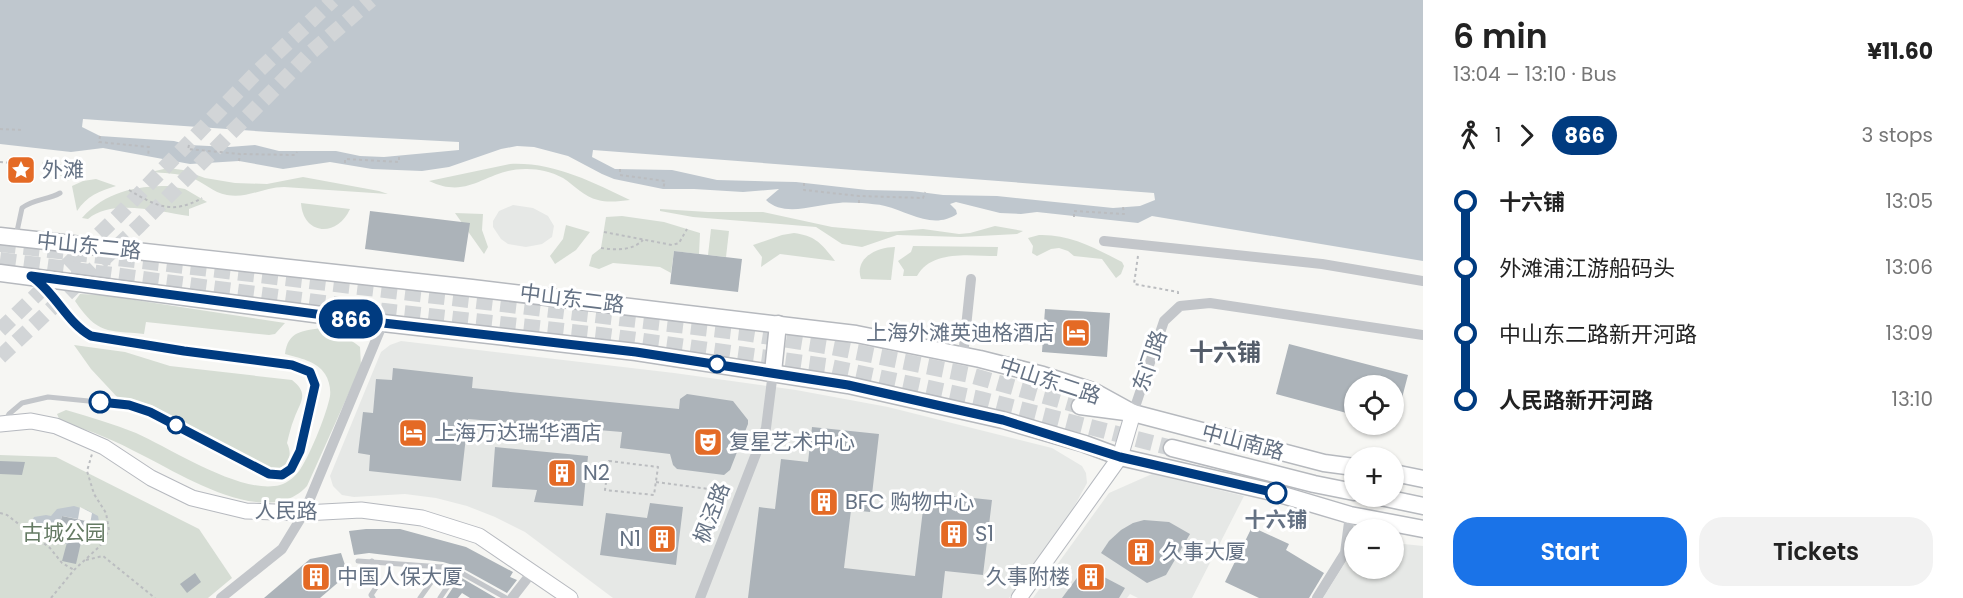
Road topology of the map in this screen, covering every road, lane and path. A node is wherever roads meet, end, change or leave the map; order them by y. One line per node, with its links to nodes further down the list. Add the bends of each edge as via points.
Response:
1 (0, 129): 2 (path)
2 (21, 130)
3 (100, 136): 7 (path, via 99,142 149,147)
4 (189, 145): 6 (path, via 188,149)
5 (297, 152): 6 (path)
6 (240, 154): 9 (path)
7 (148, 156)
8 (399, 157): 11 (path, via 399,162 345,159)
9 (239, 161)
10 (0, 162): 12 (path)
11 (345, 163)
12 (30, 165)
13 (620, 169): 15 (path, via 620,175 665,181)
14 (804, 183): 19 (path, via 804,190)
15 (663, 189)
16 (129, 190): 20 (path, via 173,208)
17 (925, 192): 19 (path, via 924,198)
18 (60, 193): 26 (lane, via 22,208)
19 (860, 196): 21 (path)
20 (202, 198)
21 (859, 203)
22 (1123, 207): 23 (path, via 1124,214 1074,211)
23 (1074, 217)
24 (687, 229): 27 (path, via 679,243 672,245)
25 (604, 232): 27 (path)
26 (8, 237): 37 (main road, 中山东二路)
27 (644, 239): 30 (path, via 629,249)
28 (1104, 241): 29 (street)
29 (1140, 244): 34 (street, via 1322,264); 35 (path, via 1134,284 1178,292)
30 (601, 248)
31 (0, 273): 32 (main road, 中山东二路)
32 (31, 276): 36 (main road, 中山东二路); 45 (lane, via 91,336 292,365 310,372 315,385 300,451 291,469 282,475 269,474 150,412 129,405 41,398 22,403)
33 (971, 279): 39 (street)
34 (1423, 281)
35 (1180, 306): 38 (street, 东门路, via 1210,303); 44 (street, 东门路, via 1164,321)
36 (383, 323): 40 (main road, 中山东二路); 58 (street)
37 (778, 324): 39 (main road, 中山东二路, via 856,334); 40 (main road)
38 (1423, 335)
39 (963, 356): 41 (main road, 中山东二路)
40 (773, 372): 48 (main road, 中山东二路, via 1003,420); 54 (street, 枫泾路, via 766,429)
41 (1043, 375): 43 (main road, via 1071,395); 44 (main road, 中山东二路, via 1093,391)
42 (1080, 406): 43 (main road)
43 (1107, 410): 44 (main road)
44 (1132, 413): 48 (street, 东门路); 49 (main road, 中山南路)
45 (1, 422): 46 (street, 人民路, via 48,424)
46 (96, 443): 58 (street, 人民路, via 192,498 246,511); 61 (path, via 87,471 94,494 106,513 109,530)
47 (1172, 448): 53 (main road)
48 (1120, 457): 59 (main road, 中山南路, via 1276,493); 78 (street, 东门路)
49 (1344, 466)
50 (1404, 475): 51 (main road)
51 (1423, 479)
52 (656, 482): 52 (path, via 654,495 605,490 609,461 658,467); 54 (path)
53 (1344, 490)
54 (741, 493): 77 (street, 枫泾路)
55 (1404, 502): 56 (main road)
56 (1423, 506)
57 (0, 513): 65 (path)
58 (304, 513): 67 (street, 人民路, via 361,510 422,518 479,536); 70 (street, via 282,549)
59 (1350, 515): 60 (main road, 中山南路); 79 (street, via 1345,553)
60 (1423, 529)
61 (86, 560): 65 (path); 69 (path, via 103,556)
62 (358, 561): 63 (lane)
63 (372, 561): 64 (lane); 71 (lane, via 380,583 371,595)
64 (442, 567): 66 (lane); 72 (lane)
65 (74, 570): 68 (path)
66 (458, 571): 73 (lane); 74 (lane)
67 (533, 571): 75 (street); 76 (street, 人民路)
68 (51, 598)
69 (154, 598)
70 (220, 598)
71 (373, 598)
72 (420, 598)
73 (440, 598)
74 (506, 598)
75 (512, 598)
76 (570, 598)
77 (700, 598)
78 (1019, 598)
79 (1317, 598)

